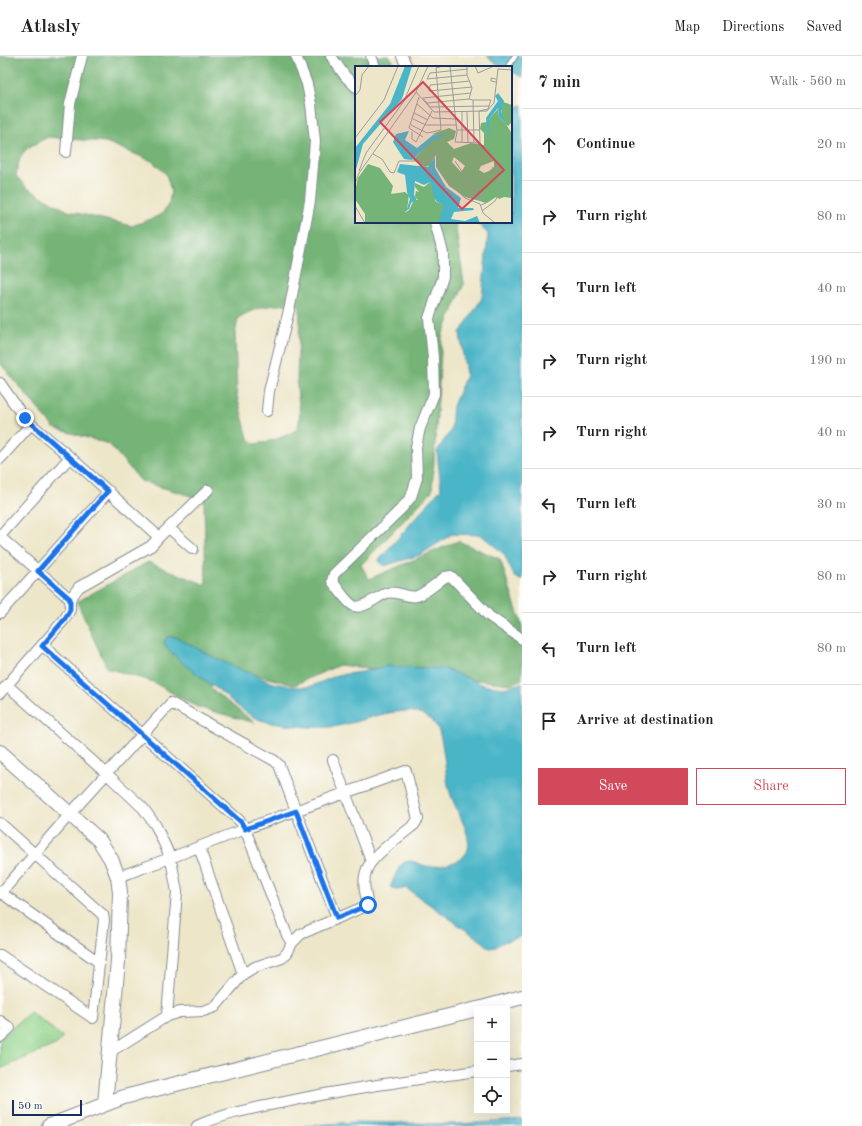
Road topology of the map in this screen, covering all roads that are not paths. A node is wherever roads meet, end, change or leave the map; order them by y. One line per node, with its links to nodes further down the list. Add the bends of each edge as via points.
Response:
1 (82, 56): 11 (street, via 70,104)
2 (296, 56): 14 (street, via 307,84 315,141 310,201 290,306 269,391)
3 (331, 56): 10 (street)
4 (371, 56): 7 (street)
5 (402, 56): 8 (street)
6 (515, 56): 9 (lane)
7 (375, 66)
8 (407, 66)
9 (509, 66)
10 (355, 86)
11 (66, 152)
12 (435, 223): 27 (street, via 443,253 443,277 429,318 434,394 420,428 416,447 417,478 411,497 402,509 334,574 332,581 350,604 356,607 387,593 418,596 445,577 451,576 488,616)
13 (0, 383): 15 (street)
14 (267, 411)
15 (31, 424): 16 (street); 17 (street)
16 (70, 457): 19 (street); 21 (street)
17 (0, 458)
18 (208, 490): 20 (street)
19 (108, 491): 22 (street); 24 (street)
20 (169, 528): 22 (street); 23 (street)
21 (0, 537): 24 (street)
22 (159, 537): 25 (street, via 151,546 79,587)
23 (193, 549)
24 (38, 571): 25 (street); 26 (street)
25 (70, 599): 28 (street, via 70,610)
26 (0, 613)
27 (522, 639)
28 (42, 646): 29 (street); 30 (street)
29 (3, 689): 33 (street)
30 (142, 735): 33 (street); 35 (street, via 171,703 275,761 279,765); 38 (street, via 241,822)
31 (0, 752): 36 (street)
32 (333, 760): 34 (street)
33 (107, 774): 36 (street); 41 (street, via 143,808 156,826)
34 (345, 793): 35 (street); 42 (street); 42 (street, via 406,771 418,819)
35 (296, 811): 38 (street); 45 (street)
36 (70, 814): 40 (street); 43 (street, via 99,840)
37 (0, 824): 40 (street)
38 (245, 829): 39 (street); 46 (street)
39 (199, 847): 41 (street); 49 (street)
40 (35, 855): 44 (street); 48 (street, via 103,915)
41 (170, 858): 43 (street); 53 (street, via 177,892)
42 (371, 861): 45 (street, via 366,870 364,889 368,905)
43 (118, 877): 56 (street, via 118,961)
44 (0, 893): 48 (street)
45 (337, 918): 46 (street, via 301,934)
46 (292, 943): 49 (street, via 282,958)
47 (0, 956): 48 (street, via 93,1018)
48 (100, 963)
49 (243, 974): 53 (street, via 215,1006 203,1011 180,1012)
50 (522, 997): 51 (street)
51 (488, 1006)
52 (474, 1010): 60 (street, via 124,1097)
53 (167, 1016): 56 (street)
54 (0, 1021): 55 (street, via 10,1028)
55 (0, 1037)
56 (110, 1052): 60 (street)
57 (522, 1064): 58 (street)
58 (510, 1066)
59 (474, 1071): 62 (street, via 335,1091 236,1112)
60 (105, 1104): 61 (street)
61 (49, 1126)
62 (197, 1126)

